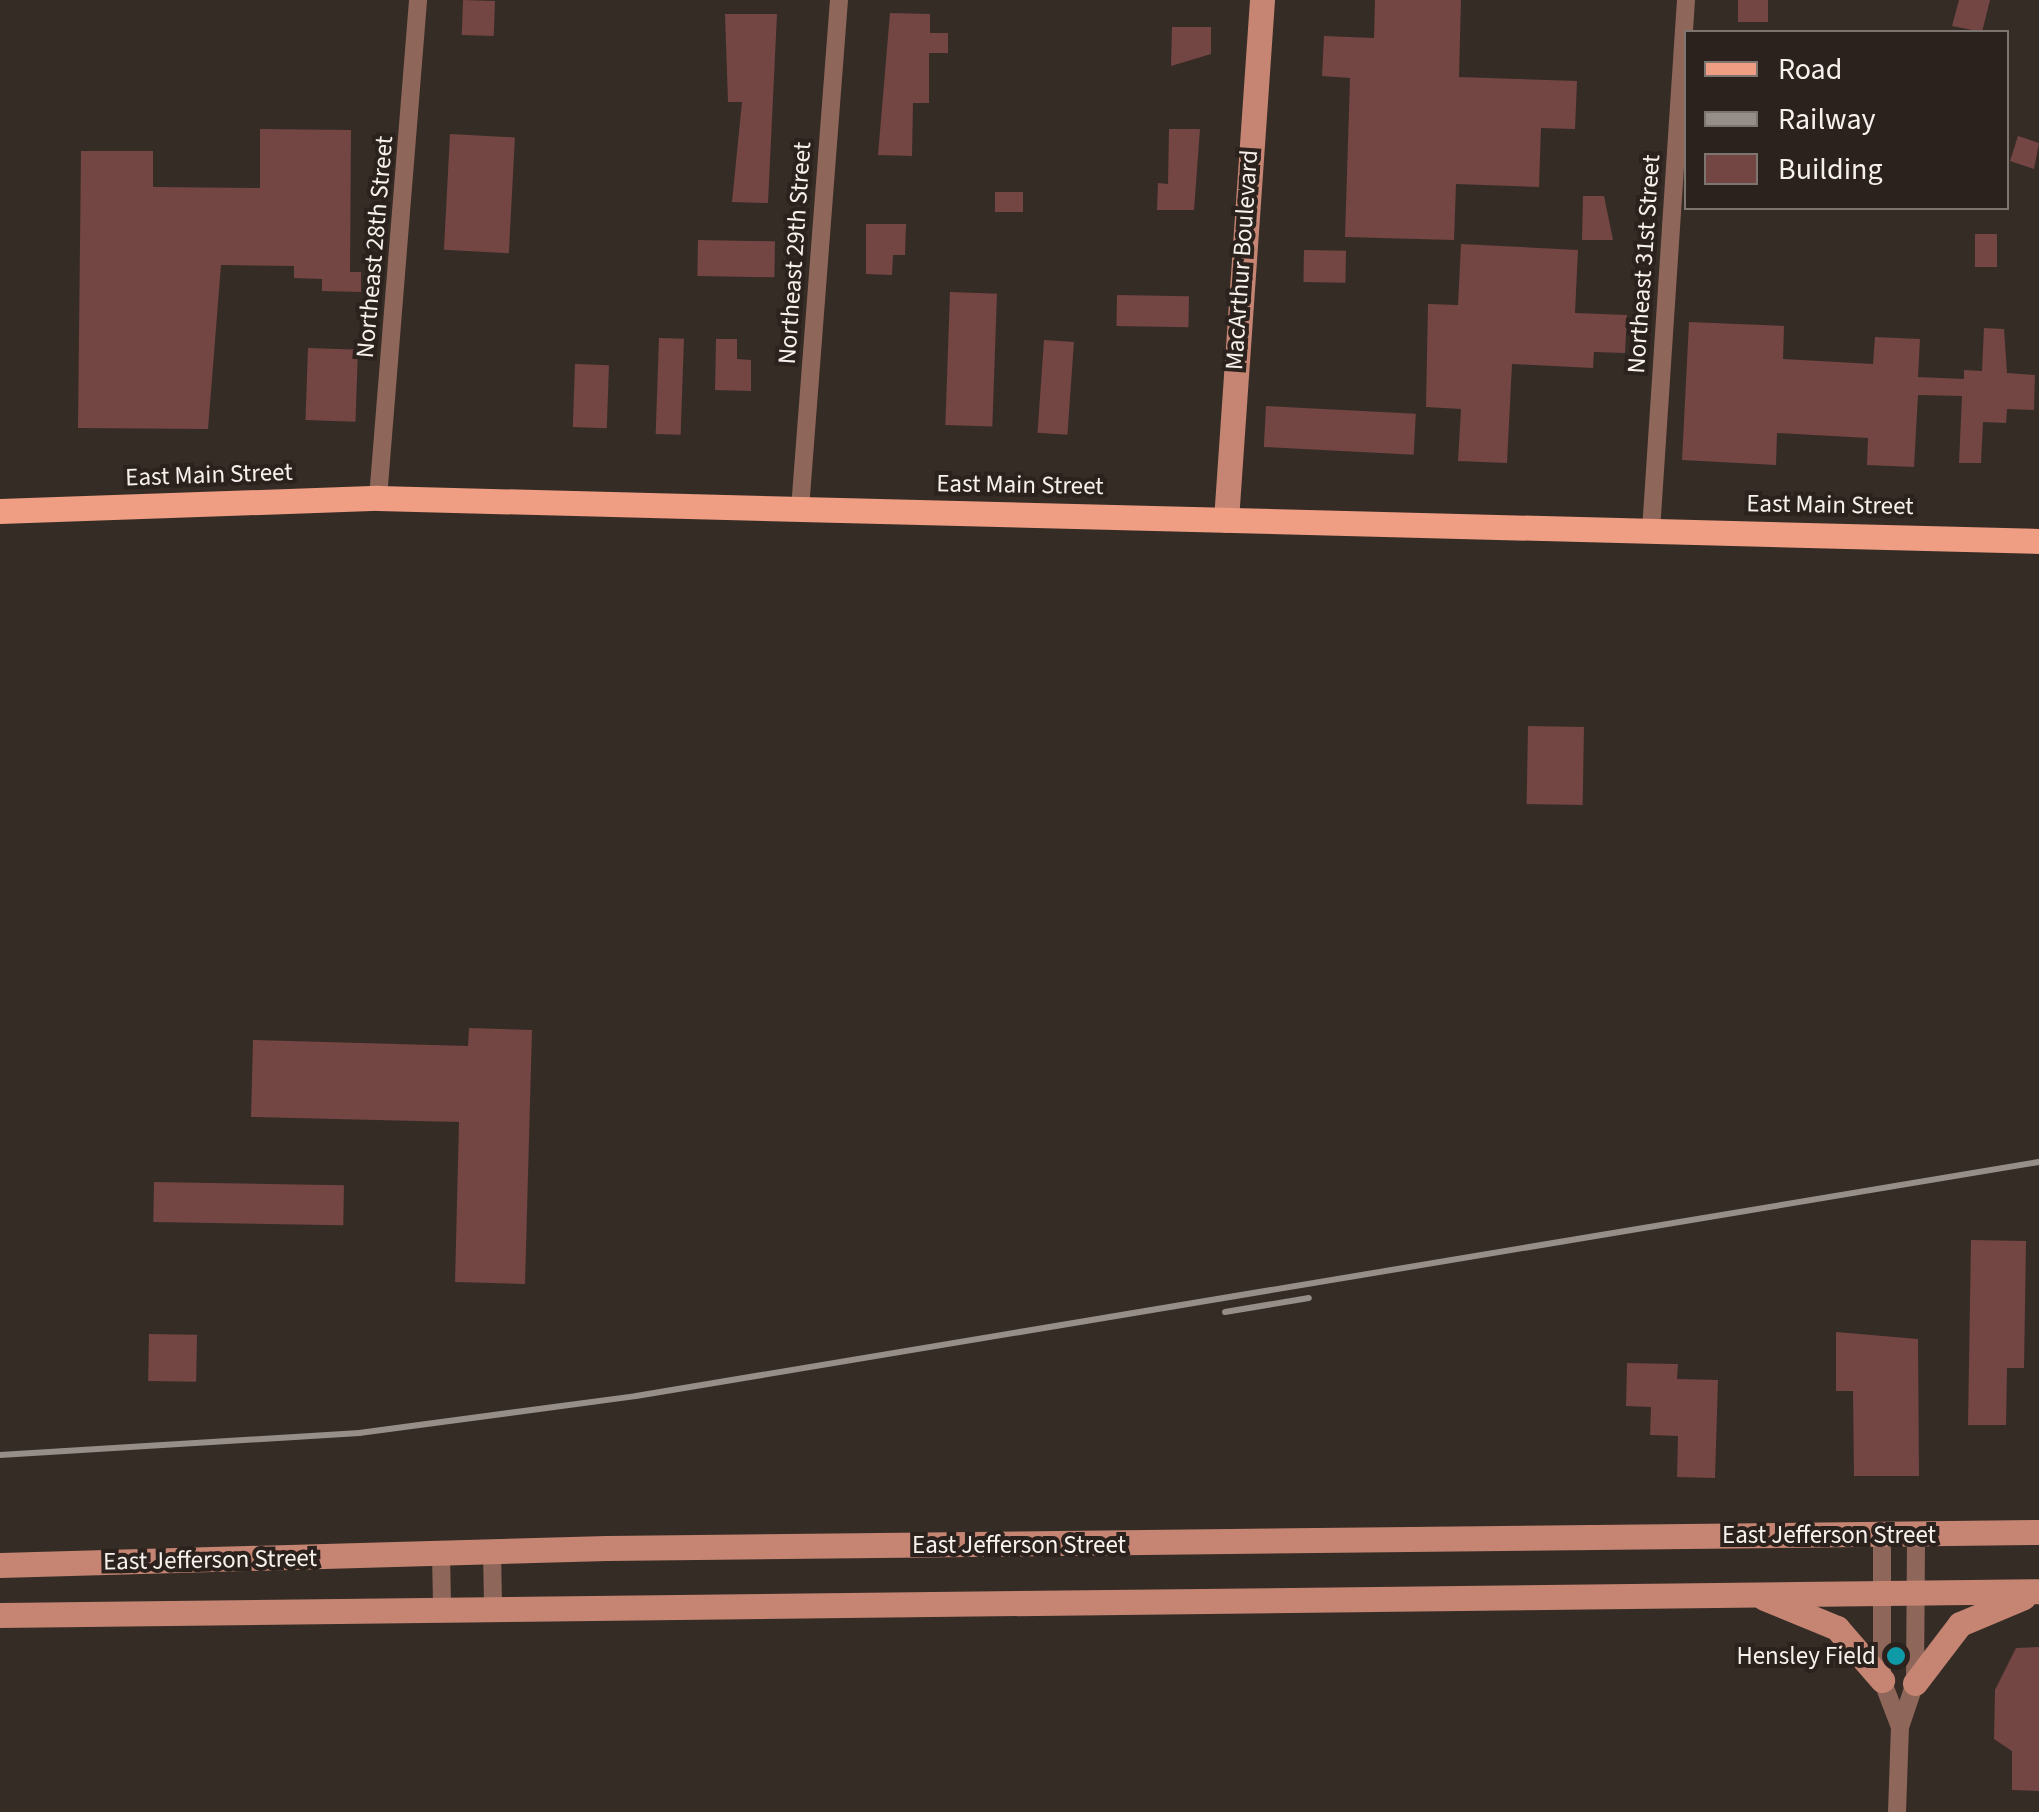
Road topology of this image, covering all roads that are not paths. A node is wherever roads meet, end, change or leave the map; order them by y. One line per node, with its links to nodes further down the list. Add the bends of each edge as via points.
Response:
1 (418, 0): 7 (street, Northeast 28th Street)
2 (839, 0): 8 (street, Northeast 29th Street)
3 (1262, 0): 10 (main road, MacArthur Boulevard)
4 (1686, 0): 6 (street, Northeast 31st Street)
5 (1684, 30): 11 (street, Northeast 31st Street)
6 (1684, 30)
7 (378, 498): 8 (main road, East Main Street); 9 (main road, East Main Street)
8 (800, 509): 10 (main road, East Main Street)
9 (0, 511)
10 (1226, 520): 11 (main road, East Main Street)
11 (1651, 531): 12 (main road, East Main Street)
12 (2039, 540)
13 (2039, 1532): 15 (main road, East Jefferson Street)
14 (1882, 1534): 15 (main road, East Jefferson Street); 16 (main road, East Jefferson Street); 20 (street)
15 (1916, 1534): 21 (street)
16 (492, 1552): 17 (main road, East Jefferson Street); 23 (street)
17 (441, 1554): 18 (main road, East Jefferson Street); 24 (street)
18 (0, 1565)
19 (1745, 1591): 20 (main road, East Jefferson Street); 23 (main road, East Jefferson Street); 26 (main road, via 1838,1628)
20 (1881, 1591): 21 (main road, East Jefferson Street); 26 (street)
21 (1917, 1591): 22 (main road, East Jefferson Street); 27 (street)
22 (2039, 1592): 27 (main road, via 1960,1624)
23 (493, 1603): 24 (main road, East Jefferson Street)
24 (442, 1604): 25 (main road, East Jefferson Street)
25 (0, 1616)
26 (1882, 1680): 28 (street)
27 (1915, 1683): 28 (street)
28 (1900, 1727): 29 (street)
29 (1897, 1812)

